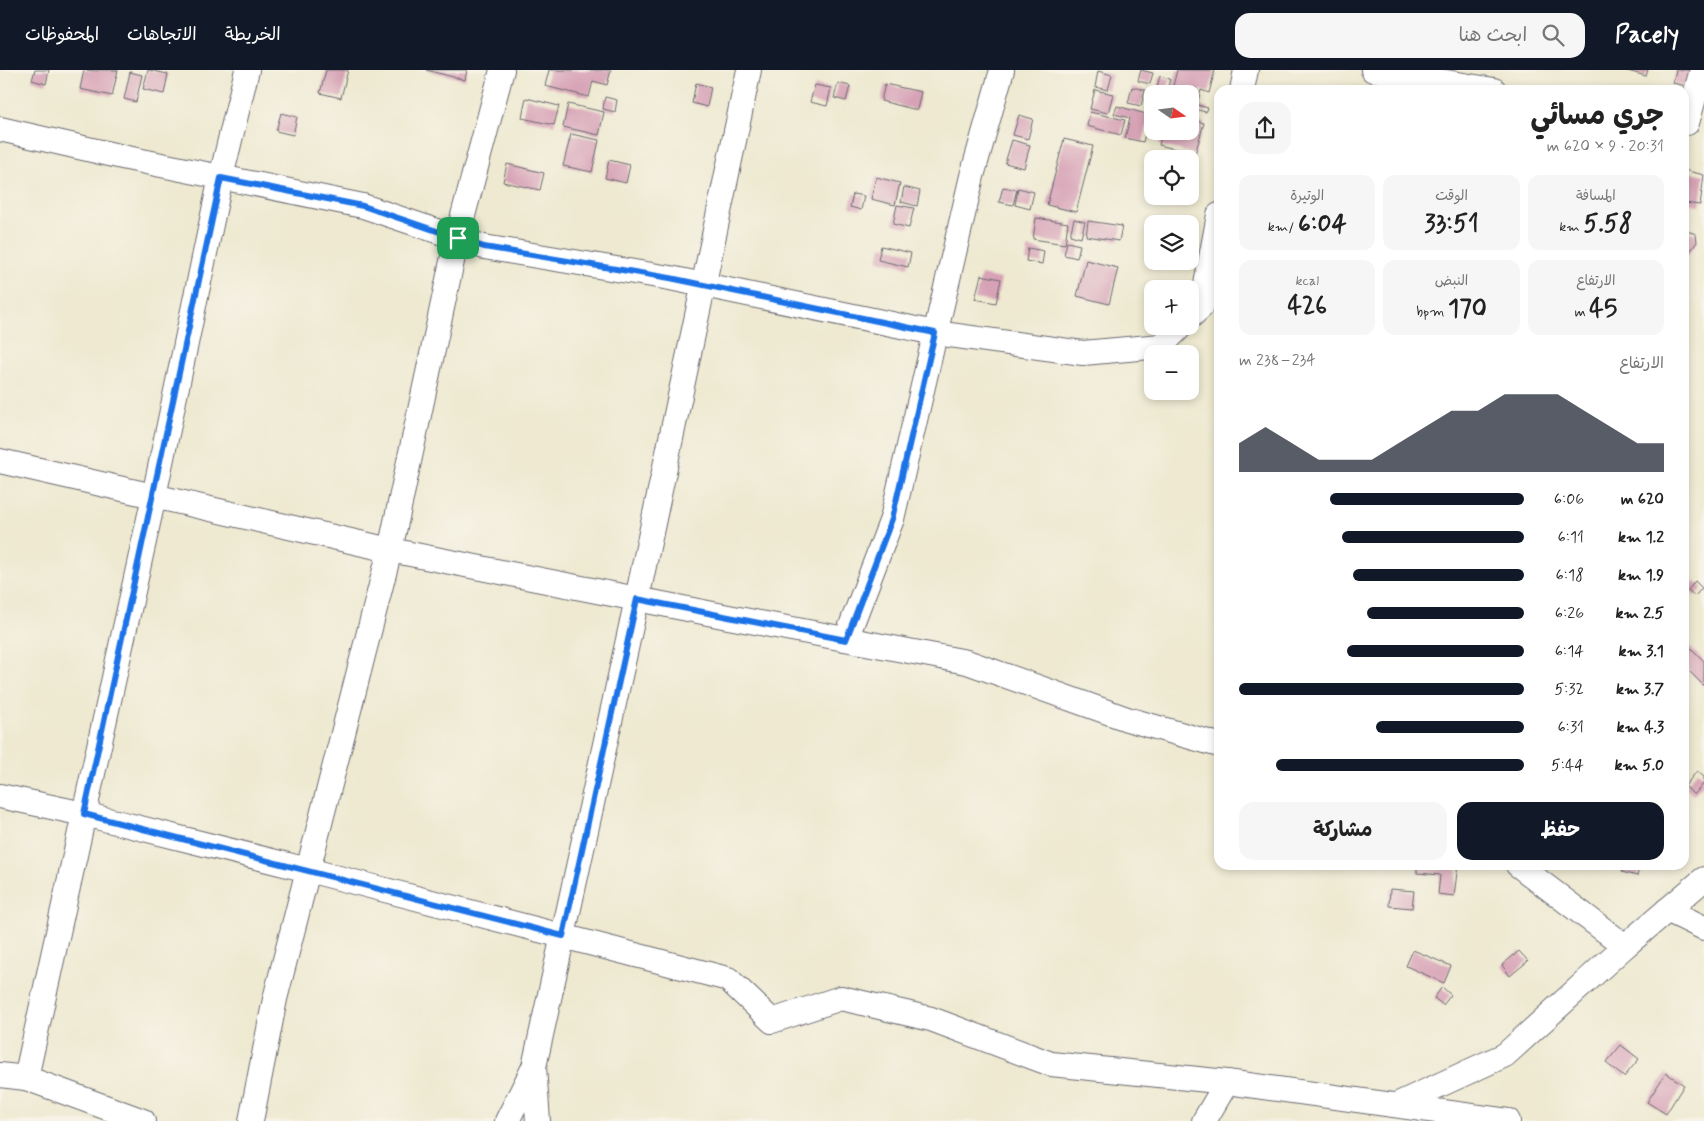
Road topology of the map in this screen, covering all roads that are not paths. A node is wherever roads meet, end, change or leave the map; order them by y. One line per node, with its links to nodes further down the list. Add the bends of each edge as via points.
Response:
1 (246, 70): 12 (street)
2 (502, 70): 13 (street)
3 (749, 70): 15 (street)
4 (1002, 70): 17 (street, via 972,176)
5 (1246, 70): 9 (street)
6 (1373, 70): 8 (street)
7 (1702, 70): 10 (street)
8 (1489, 83)
9 (1243, 85)
10 (1692, 124)
11 (0, 129): 12 (street)
12 (221, 178): 13 (street, via 363,206); 20 (street)
13 (458, 238): 15 (street, via 484,247); 21 (street)
14 (1214, 242): 16 (street)
15 (703, 285): 17 (street); 22 (street)
16 (1199, 309)
17 (935, 333): 18 (street, via 1083,353 1161,346); 23 (street, via 892,519)
18 (1172, 335)
19 (0, 461): 20 (street)
20 (154, 496): 21 (street); 26 (street)
21 (390, 550): 22 (street); 27 (street)
22 (637, 599): 23 (street); 32 (street)
23 (846, 640): 24 (street, via 967,662 1127,719)
24 (1214, 744)
25 (0, 796): 26 (street)
26 (84, 814): 27 (street); 36 (street)
27 (308, 870): 32 (street); 40 (street, via 275,999)
28 (1525, 870): 33 (street)
29 (1704, 878): 30 (street)
30 (1667, 910): 31 (street); 33 (street)
31 (1704, 928)
32 (563, 936): 34 (street); 37 (street, via 728,979 772,1021 840,998 931,1019 1051,1064)
33 (1625, 946): 38 (street, via 1506,1055)
34 (534, 1067): 41 (street); 42 (street)
35 (0, 1075): 36 (street)
36 (26, 1078): 39 (street)
37 (1227, 1082): 38 (street); 43 (street)
38 (1396, 1105): 44 (street)
39 (143, 1121)
40 (251, 1121)
41 (508, 1121)
42 (538, 1121)
43 (1204, 1121)
44 (1508, 1121)

